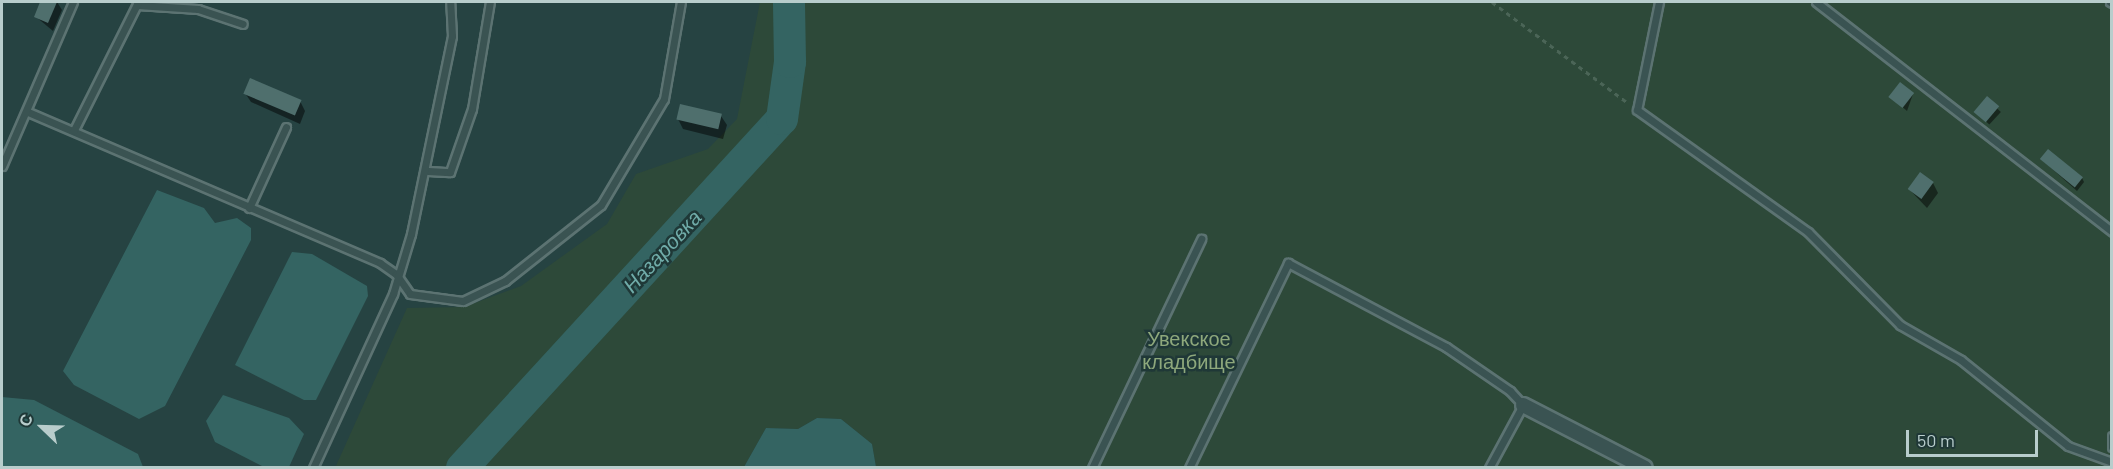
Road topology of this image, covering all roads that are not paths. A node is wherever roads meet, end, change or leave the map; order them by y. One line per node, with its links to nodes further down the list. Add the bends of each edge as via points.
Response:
1 (73, 2): 9 (lane)
2 (450, 2): 13 (lane, via 452,36)
3 (490, 2): 13 (lane, via 472,109 450,172)
4 (681, 2): 17 (lane, via 664,99 601,205 505,280 463,302 410,294)
5 (1659, 2): 21 (lane, via 1636,110 1808,232 1900,325 1960,360 2068,446)
6 (1816, 2): 15 (lane)
7 (138, 3): 8 (lane, via 198,9); 11 (lane)
8 (243, 24)
9 (28, 112): 11 (lane); 12 (lane)
10 (286, 127): 14 (lane)
11 (74, 130): 14 (lane)
12 (2, 166)
13 (428, 171): 17 (lane)
14 (249, 208): 17 (lane)
15 (2112, 232)
16 (1201, 238): 23 (lane)
17 (396, 274): 22 (lane, via 393,294)
18 (1523, 405): 24 (lane, via 1446,347 1288,263); 25 (lane); 26 (street)
19 (2112, 436): 20 (lane)
20 (2112, 447)
21 (2112, 462)
22 (314, 468)
23 (1092, 468)
24 (1190, 468)
25 (1489, 468)
26 (1646, 468)

